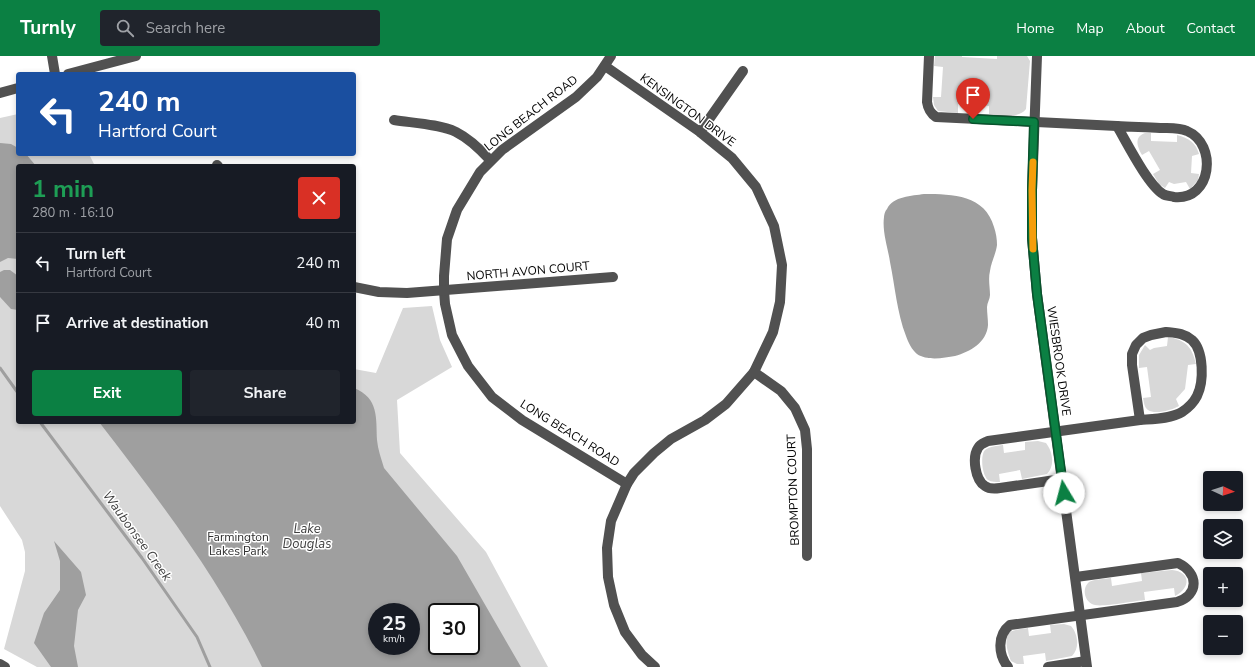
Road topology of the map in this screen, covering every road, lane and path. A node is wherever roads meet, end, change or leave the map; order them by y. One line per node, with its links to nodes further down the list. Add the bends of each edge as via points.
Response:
1 (52, 56): 8 (street)
2 (136, 56): 9 (street)
3 (611, 56): 6 (street, LONG BEACH ROAD)
4 (929, 56): 13 (street, via 927,102 931,114 936,117)
5 (1037, 56): 13 (street, WIESBROOK DRIVE)
6 (605, 66): 15 (street, KENSINGTON DRIVE); 16 (street, LONG BEACH ROAD, via 576,97 519,136)
7 (743, 71): 15 (street)
8 (55, 72)
9 (76, 72)
10 (16, 89): 11 (street)
11 (0, 93)
12 (394, 120): 16 (street, via 455,131 469,140)
13 (1034, 122): 14 (street); 22 (street, WIESBROOK DRIVE, via 1032,238)
14 (1117, 126): 14 (street, via 1153,186 1164,195 1179,197 1194,194 1204,182 1207,165 1205,148 1196,136 1186,130 1173,128)
15 (700, 132): 20 (street, KENSINGTON DRIVE, via 732,158 756,187 774,226 782,265 780,302 773,332)
16 (490, 160): 19 (street, LONG BEACH ROAD, via 457,210 447,239)
17 (613, 277): 19 (street, NORTH AVON COURT)
18 (356, 287): 19 (street, NORTH AVON COURT, via 379,292)
19 (444, 291): 24 (street, LONG BEACH ROAD, via 452,335 468,366 492,397 522,420)
20 (754, 372): 24 (street, KENSINGTON DRIVE, via 726,404 705,420 671,438); 25 (street, BROMPTON COURT, via 781,391 795,408 805,430)
21 (1140, 420): 21 (street, via 1181,413 1197,396 1201,372 1200,352 1193,340 1181,333 1152,334 1136,345 1132,354 1132,365); 22 (street)
22 (1055, 432): 23 (street, WIESBROOK DRIVE); 23 (street, via 988,441 978,448 976,469 981,483 992,489)
23 (1062, 479): 26 (street, WIESBROOK DRIVE)
24 (627, 484): 31 (street, KENSINGTON DRIVE, via 611,521 607,548 608,577 614,605 625,632 642,655)
25 (808, 556)
26 (1076, 577): 27 (street, WIESBROOK DRIVE); 27 (street, via 1178,563 1191,572 1194,580 1193,588 1183,600)
27 (1080, 615): 29 (street, WIESBROOK DRIVE); 32 (street, via 1010,625 1000,636 1004,660)
28 (0, 664): 30 (street)
29 (1087, 664): 33 (street)
30 (5, 667)
31 (656, 667)
32 (1008, 667)
33 (1048, 667)

